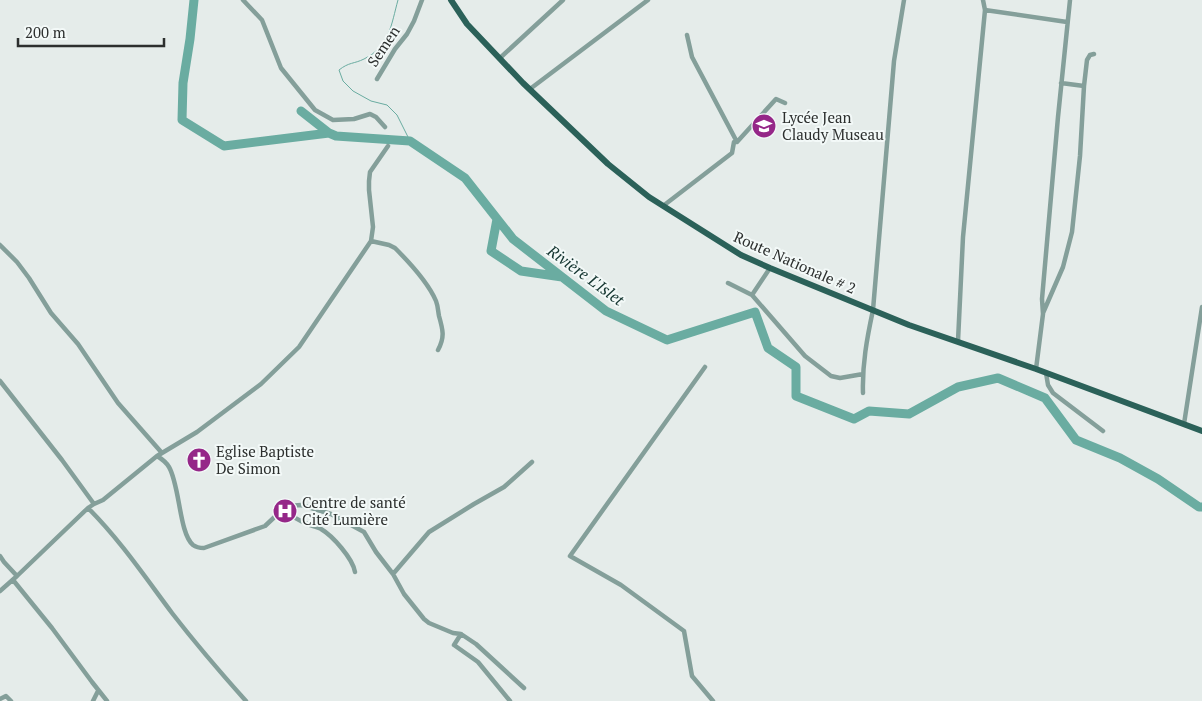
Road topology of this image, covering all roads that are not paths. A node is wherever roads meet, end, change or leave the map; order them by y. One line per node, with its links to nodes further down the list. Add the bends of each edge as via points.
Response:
1 (243, 0): 19 (street, via 262,20 281,68 315,110 333,120 370,114)
2 (422, 0): 14 (street, Semen, via 407,34)
3 (451, 0): 13 (main road, Route Nationale # 2, via 467,24)
4 (563, 0): 13 (street)
5 (648, 0): 17 (street)
6 (904, 0): 29 (street, via 894,61)
7 (983, 0): 9 (street)
8 (1070, 0): 10 (street)
9 (985, 10): 10 (street); 31 (street, via 963,237)
10 (1067, 22): 15 (street)
11 (687, 35): 20 (street, via 692,57)
12 (1094, 54): 16 (street, via 1087,60)
13 (500, 58): 17 (main road, Route Nationale # 2)
14 (377, 79)
15 (1061, 83): 16 (street); 30 (street)
16 (1084, 86): 30 (street, via 1072,232 1063,267)
17 (530, 89): 22 (main road, Route Nationale # 2, via 608,164)
18 (786, 103): 20 (street, via 776,99)
19 (385, 127)
20 (736, 142): 22 (street, via 732,153)
21 (388, 146): 23 (street, via 370,172)
22 (663, 206): 25 (main road, Route Nationale # 2, via 742,255)
23 (371, 241): 32 (street, via 395,248 429,287 442,325 443,341); 42 (street, via 299,347 261,384 197,432)
24 (0, 245): 42 (street, via 29,278 51,313)
25 (770, 268): 27 (street); 29 (main road, Route Nationale # 2)
26 (728, 282): 27 (street)
27 (752, 295): 36 (street, via 805,356 831,376 840,378)
28 (1202, 307): 39 (street)
29 (874, 310): 31 (main road, Route Nationale # 2); 36 (street)
30 (1043, 314): 34 (street)
31 (958, 342): 34 (main road, Route Nationale # 2)
32 (438, 350)
33 (705, 367): 61 (street, via 570,556 621,586 684,631 692,676)
34 (1036, 369): 35 (main road, Route Nationale # 2)
35 (1046, 373): 39 (main road, Route Nationale # 2); 40 (street, via 1053,393)
36 (862, 374): 38 (street)
37 (0, 381): 44 (street)
38 (863, 393)
39 (1184, 424): 41 (main road, Route Nationale # 2)
40 (1103, 431)
41 (1202, 431)
42 (160, 454): 44 (street); 46 (street, via 170,469 185,534 198,548 265,526)
43 (532, 462): 49 (street, via 504,486 429,532)
44 (94, 504): 45 (street)
45 (88, 508): 50 (street); 59 (street, via 133,560 210,661)
46 (282, 510): 48 (street, via 325,531 352,562); 49 (street, via 301,505 331,514 364,532)
47 (0, 556): 50 (street)
48 (355, 572)
49 (393, 574): 52 (street, via 424,619)
50 (15, 578): 51 (street); 54 (street)
51 (0, 591)
52 (461, 634): 53 (street); 60 (street, via 454,645 478,662)
53 (524, 688)
54 (98, 691): 57 (street); 58 (street)
55 (0, 699): 56 (street, via 6,696)
56 (11, 701)
57 (93, 701)
58 (107, 701)
59 (246, 701)
60 (510, 701)
61 (714, 701)

